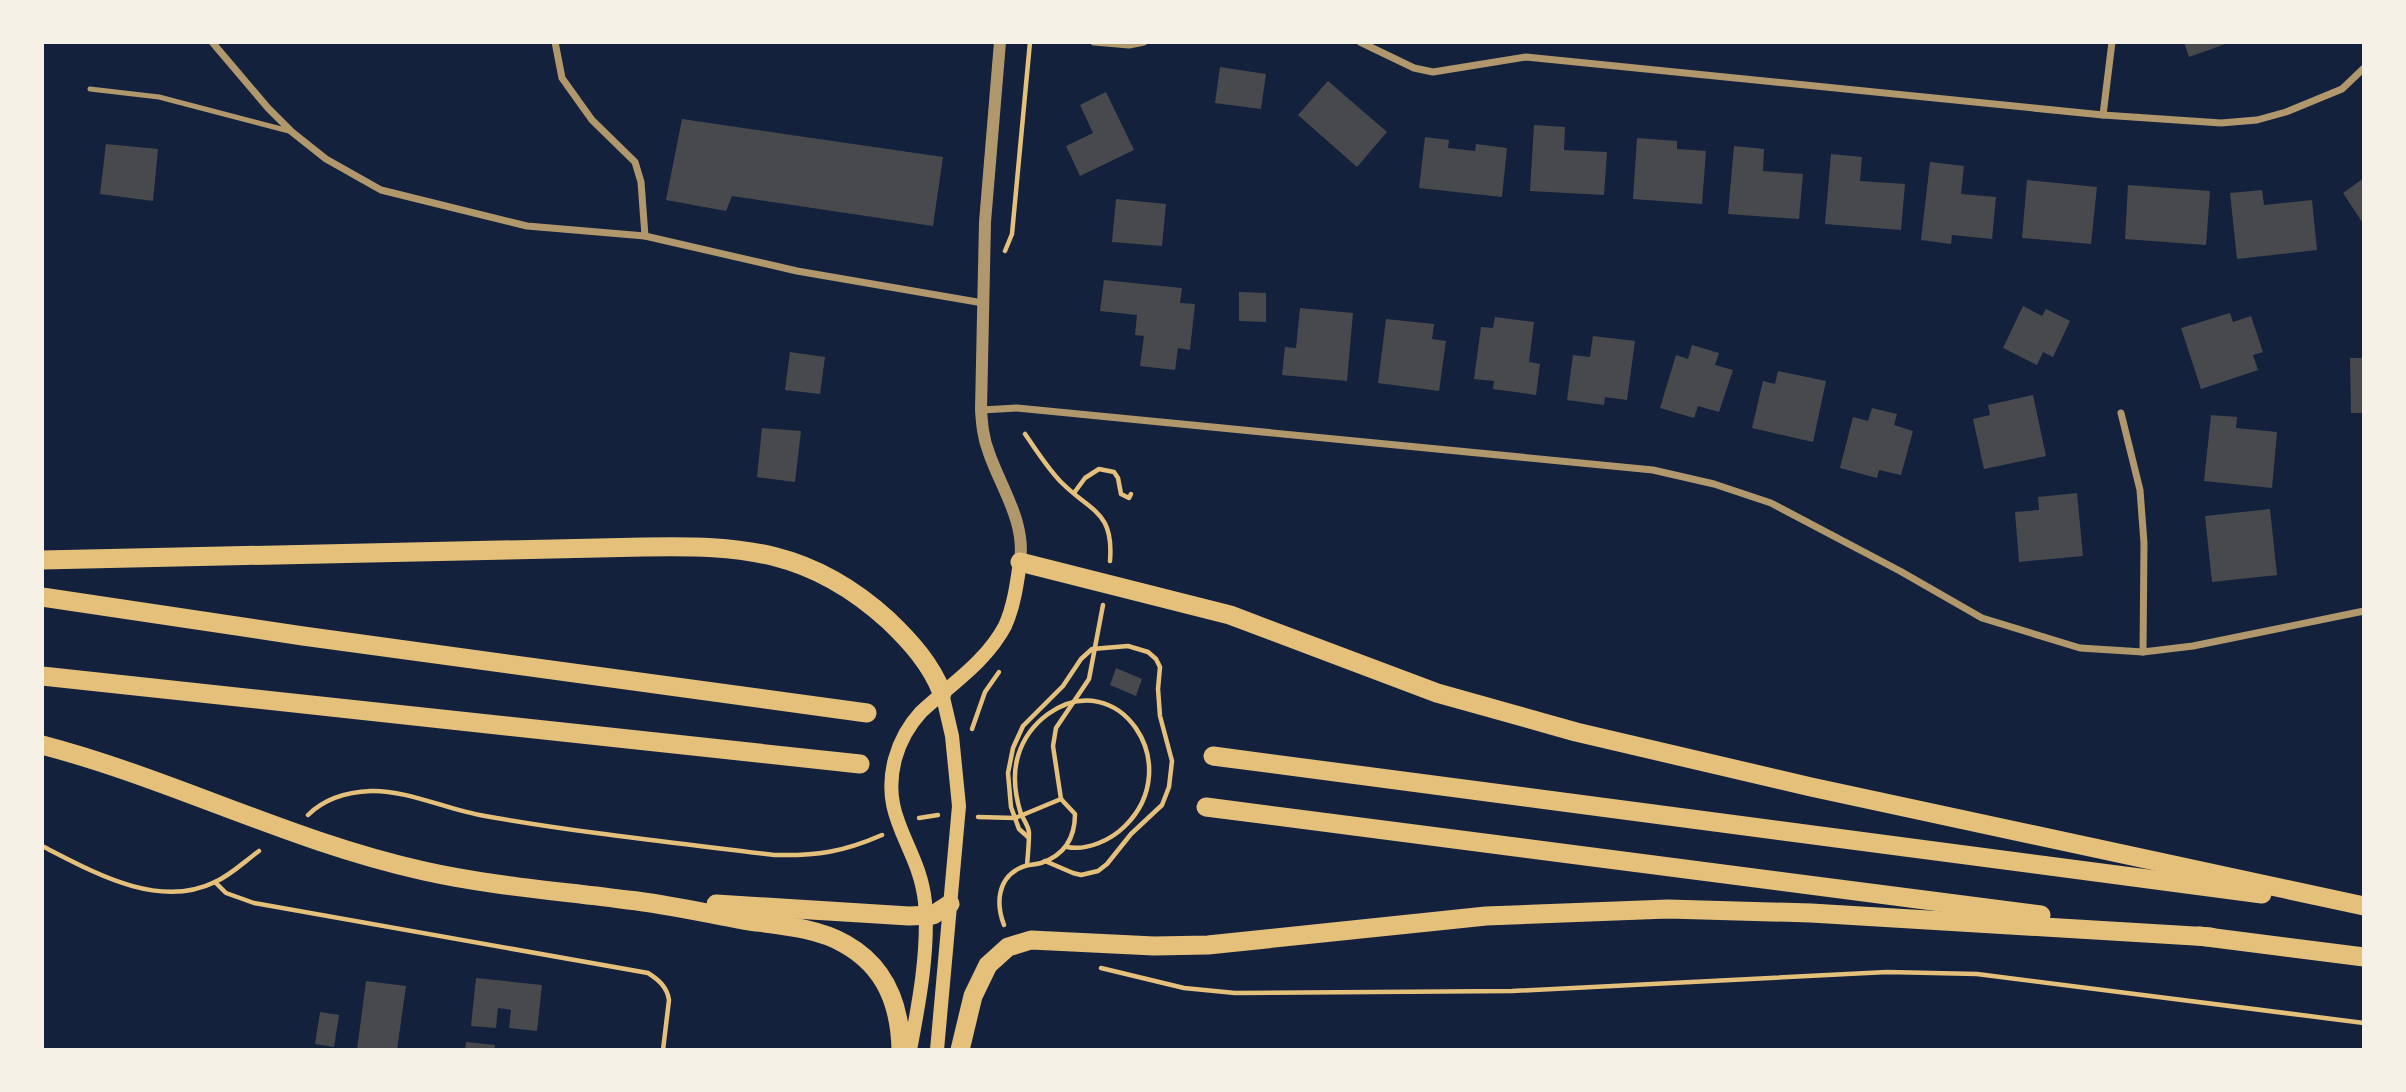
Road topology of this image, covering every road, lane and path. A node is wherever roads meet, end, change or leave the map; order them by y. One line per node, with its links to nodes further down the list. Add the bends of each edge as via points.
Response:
1 (212, 42): 12 (street)
2 (555, 42): 13 (street, via 562,78 592,120 635,162)
3 (1000, 42): 15 (street)
4 (1030, 42): 14 (path, via 1012,234)
5 (1094, 42): 6 (street)
6 (1144, 42)
7 (1360, 42): 11 (street, via 1414,68 1433,72 1526,57)
8 (2112, 42): 11 (street)
9 (2364, 68): 11 (street, via 2342,89 2257,120 2221,123)
10 (90, 89): 12 (lane, via 159,97)
11 (2103, 115)
12 (292, 132): 13 (street, via 326,159 381,190 527,226)
13 (645, 236): 15 (street, via 797,271)
14 (1003, 257)
15 (983, 303): 16 (street)
16 (981, 410): 22 (street, via 988,452 1021,537); 28 (street, via 1017,408 1653,470 1771,503 1982,618 2080,648)
17 (2121, 413): 28 (street, via 2140,490)
18 (1025, 434): 19 (path)
19 (1074, 493): 20 (path, via 1099,469 1114,472 1121,494 1129,498); 23 (path, via 1093,506 1105,523 1111,542)
20 (1131, 494)
21 (42, 560): 31 (highway, via 701,546 740,549 789,561 854,593 913,646)
22 (1020, 562): 31 (main road, via 1011,608 1000,633 976,664); 54 (highway, via 1230,615 1437,693 1618,742)
23 (1110, 566)
24 (42, 597): 33 (highway)
25 (1104, 599): 27 (path)
26 (2364, 611): 28 (street)
27 (1096, 647): 32 (path, via 1089,678); 43 (path, via 1017,737 1008,774); 49 (path, via 1141,649 1160,667 1160,716 1172,761 1167,795 1098,871 1081,875)
28 (2143, 652)
29 (1001, 670): 34 (path, via 985,692)
30 (42, 676): 37 (highway)
31 (942, 693): 41 (main road, via 954,753); 44 (main road, via 916,718 898,749 890,795)
32 (1074, 702): 38 (path, via 1056,727 1052,746); 42 (path, via 1042,718 1022,745 1014,780); 47 (path, via 1103,704 1128,719 1144,742 1150,771 1145,796 1124,827 1102,842)
33 (867, 713)
34 (970, 739)
35 (42, 745): 52 (highway, via 133,772 280,829 383,861 487,882)
36 (1213, 756): 54 (highway)
37 (860, 764)
38 (1060, 799): 42 (path); 47 (path, via 1075,814)
39 (1206, 807): 57 (highway)
40 (308, 815): 44 (path, via 334,798 380,791 470,814 783,855 852,848)
41 (958, 816): 43 (path); 44 (path, via 919,818); 53 (main road)
42 (1022, 816): 43 (path); 45 (path)
43 (1015, 818): 45 (path)
44 (900, 827): 55 (main road, via 919,874)
45 (1028, 837): 50 (path)
46 (42, 846): 51 (path, via 143,889 181,892)
47 (1067, 847): 49 (path)
48 (259, 850): 51 (path)
49 (1045, 861): 50 (path)
50 (1027, 865): 56 (path, via 1012,873 999,895)
51 (215, 882): 61 (path, via 226,893 254,902 648,973 668,992)
52 (631, 900): 55 (highway); 62 (highway, via 799,930 846,944 876,969 891,992 899,1017)
53 (950, 904): 55 (highway); 64 (main road)
54 (2364, 906)
55 (926, 916): 63 (main road)
56 (1007, 931)
57 (2211, 937): 58 (highway); 65 (highway, via 1668,909 1486,916 1197,945 1031,940 1008,947 988,965 973,996)
58 (2364, 957)
59 (1098, 967): 60 (path, via 1184,988 1235,993 1512,991 1942,971)
60 (2364, 1023)
61 (663, 1050)
62 (901, 1050)
63 (910, 1050)
64 (937, 1050)
65 (960, 1050)

